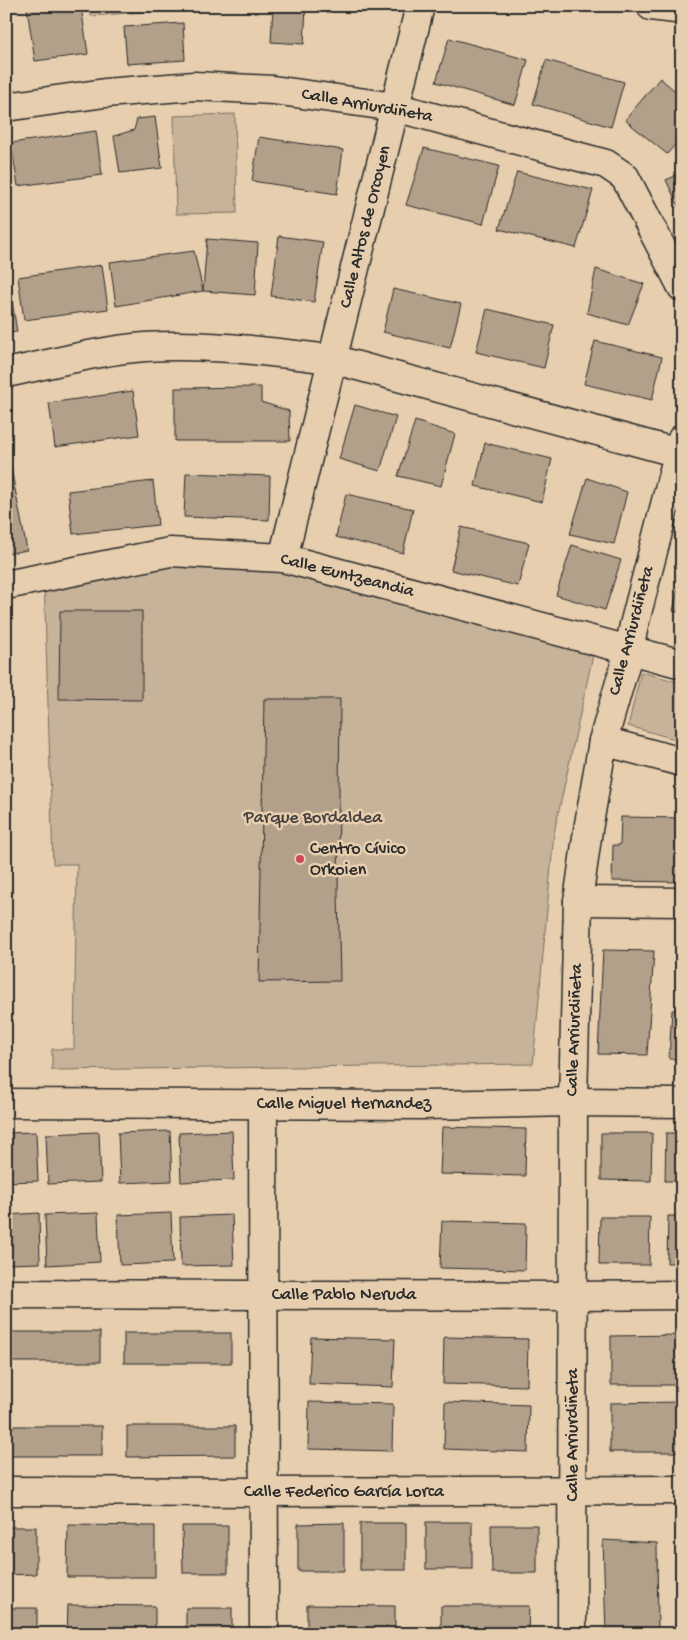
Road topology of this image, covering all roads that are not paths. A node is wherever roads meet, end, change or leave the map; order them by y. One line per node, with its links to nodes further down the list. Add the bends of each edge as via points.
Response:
1 (420, 6): 5 (street, Calle Altos de Orcoyen)
2 (651, 6): 3 (street)
3 (682, 7)
4 (6, 107): 5 (street, Calle Arriurdiñeta, via 105,93 194,86 274,90)
5 (395, 107): 6 (street, Calle Arriurdiñeta, via 606,164 625,177); 7 (street, Calle Altos de Orcoyen)
6 (682, 287)
7 (332, 359): 8 (street, via 211,346 144,347); 9 (street); 10 (street, Calle Altos de Orcoyen)
8 (6, 374)
9 (680, 448): 12 (street, Calle Arriurdiñeta)
10 (283, 558): 11 (street, Calle Euntzeandia, via 170,552); 12 (street, Calle Euntzeandia)
11 (6, 585)
12 (629, 651): 13 (street, Calle Euntzeandia); 14 (street, Calle Arriurdiñeta)
13 (682, 664)
14 (603, 741): 15 (street); 16 (street, Calle Arriurdiñeta)
15 (682, 762)
16 (578, 901): 17 (street); 18 (street, Calle Arriurdiñeta)
17 (682, 902)
18 (573, 1102): 20 (street, Calle Miguel Hernandez); 21 (street, Calle Miguel Hernandez); 25 (street, Calle Arriurdiñeta)
19 (6, 1103): 21 (street, Calle Miguel Hernandez)
20 (682, 1103)
21 (262, 1104): 23 (street)
22 (6, 1294): 23 (street, Calle Pablo Neruda)
23 (264, 1294): 25 (street, Calle Pablo Neruda); 29 (street)
24 (682, 1295): 25 (street, Calle Pablo Neruda)
25 (572, 1296): 26 (street, Calle Arriurdiñeta)
26 (573, 1489): 27 (street, Calle Federico García Lorca); 29 (street, Calle Federico García Lorca); 31 (street, Calle Arriurdiñeta)
27 (682, 1490)
28 (6, 1491): 29 (street, Calle Federico García Lorca)
29 (264, 1492): 30 (street)
30 (264, 1634)
31 (572, 1634)

